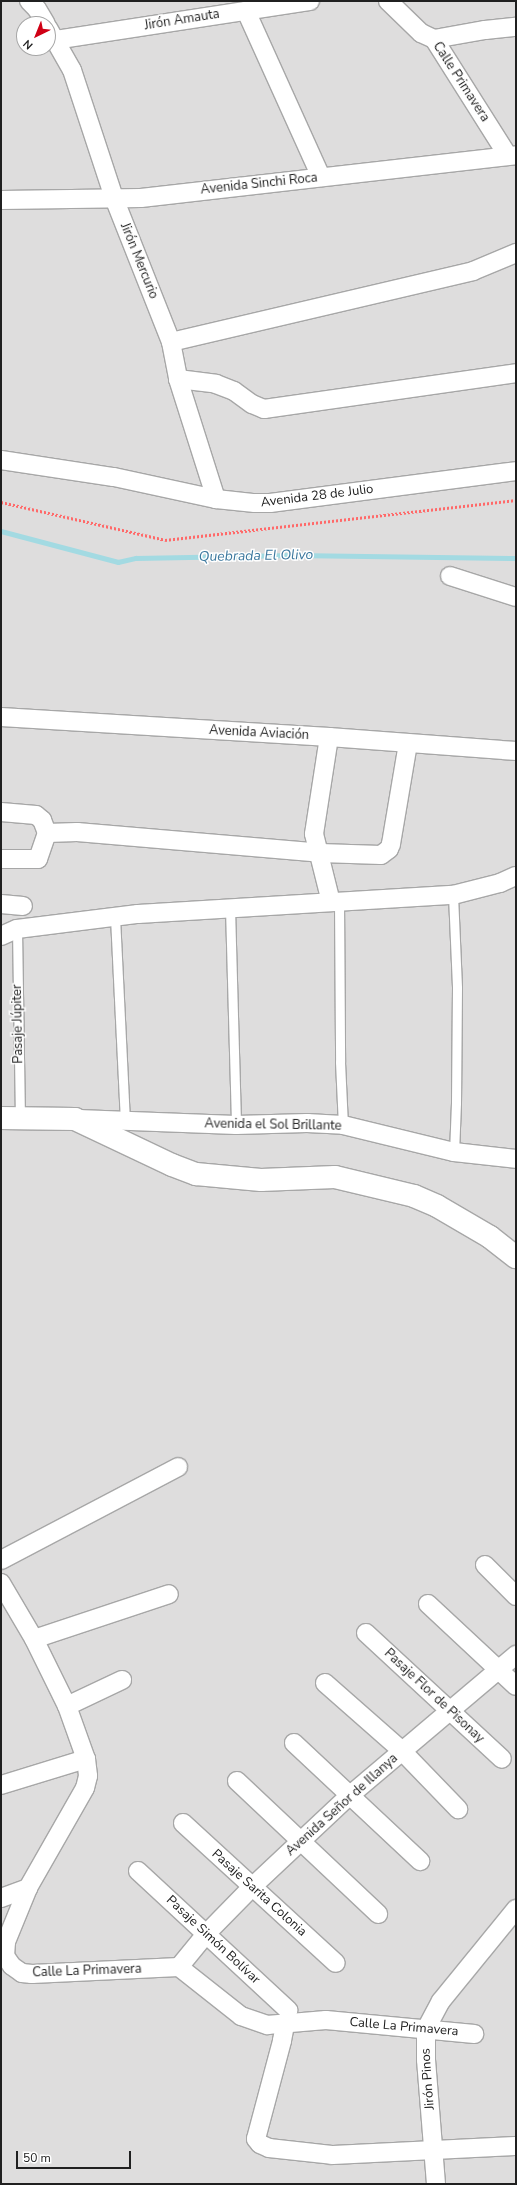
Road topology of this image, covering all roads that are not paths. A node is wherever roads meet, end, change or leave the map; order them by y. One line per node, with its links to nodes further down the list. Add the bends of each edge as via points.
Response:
1 (29, 1): 5 (street)
2 (310, 1): 4 (street, Jirón Amauta)
3 (388, 1): 8 (street, Calle Primavera, via 421,33)
4 (246, 11): 7 (street, Jirón Amauta); 11 (street)
5 (41, 16)
6 (516, 27): 8 (street)
7 (56, 33)
8 (434, 39): 10 (street, Calle Primavera)
9 (56, 43): 12 (street, Jirón Mercurio, via 72,70)
10 (512, 156): 11 (street, Avenida Sinchi Roca)
11 (321, 177): 12 (street, Avenida Sinchi Roca, via 141,198)
12 (114, 198): 13 (street, Avenida Sinchi Roca); 15 (street, Jirón Mercurio)
13 (1, 200)
14 (516, 253): 15 (street, via 473,271)
15 (171, 342): 17 (street, Jirón Mercurio)
16 (516, 373): 17 (street, via 264,409 234,391 216,384)
17 (178, 379): 20 (street, Jirón Mercurio)
18 (1, 460): 20 (street, Avenida 28 de Julio, via 114,477)
19 (516, 471): 20 (street, Avenida 28 de Julio, via 270,503)
20 (216, 499)
21 (450, 576): 22 (street)
22 (516, 597)
23 (1, 717): 24 (street, Avenida Aviación)
24 (329, 737): 25 (street, Avenida Aviación); 29 (street, via 314,834)
25 (408, 743): 26 (street, Avenida Aviación); 29 (street, via 389,849 381,855)
26 (516, 751)
27 (1, 812): 28 (street, via 36,815 42,820)
28 (47, 833): 29 (street, via 77,832); 30 (street, via 38,859)
29 (320, 853): 33 (street)
30 (1, 859)
31 (516, 876): 32 (street, via 500,883)
32 (453, 895): 33 (street); 44 (lane, via 457,995)
33 (335, 901): 36 (street); 43 (lane)
34 (1, 904): 35 (street)
35 (23, 906)
36 (230, 908): 37 (street); 42 (lane)
37 (115, 917): 38 (street); 41 (lane)
38 (9, 933): 39 (lane, Pasaje Júpiter)
39 (10, 1118): 40 (street)
40 (75, 1119): 41 (street, Avenida el Sol Brillante); 46 (street, via 196,1174 261,1180 335,1177 414,1196 437,1206 490,1237)
41 (125, 1120): 42 (street, Avenida el Sol Brillante)
42 (236, 1125): 43 (street, Avenida el Sol Brillante)
43 (343, 1125): 44 (street, Avenida el Sol Brillante)
44 (454, 1152): 45 (street, Avenida el Sol Brillante)
45 (516, 1159)
46 (516, 1257)
47 (178, 1466): 48 (street)
48 (1, 1560)
49 (485, 1565): 52 (street)
50 (1, 1583): 53 (street, Calle La Primavera)
51 (169, 1594): 56 (street)
52 (516, 1596)
53 (5, 1602): 56 (street, Calle La Primavera)
54 (428, 1604): 58 (street)
55 (366, 1633): 63 (street, Pasaje Flor de Pisonay)
56 (34, 1639): 62 (street, Calle La Primavera)
57 (516, 1655): 58 (street, Avenida Señor de Illanya)
58 (499, 1669): 61 (street); 63 (street, Avenida Señor de Illanya)
59 (122, 1680): 62 (street)
60 (326, 1683): 65 (street)
61 (516, 1686)
62 (67, 1706): 66 (street, Calle La Primavera)
63 (449, 1710): 65 (street, Avenida Señor de Illanya); 67 (street, Pasaje Flor de Pisonay)
64 (294, 1743): 70 (street)
65 (402, 1751): 70 (street, Avenida Señor de Illanya); 71 (street)
66 (86, 1758): 69 (street); 77 (street, Calle La Primavera, via 88,1776 85,1788)
67 (502, 1759)
68 (237, 1781): 73 (street)
69 (1, 1785)
70 (350, 1796): 73 (street, Avenida Señor de Illanya); 74 (street)
71 (458, 1809)
72 (183, 1823): 76 (street, Pasaje Sarita Colonia)
73 (300, 1841): 76 (street, Avenida Señor de Illanya); 80 (street)
74 (420, 1861)
75 (138, 1871): 81 (street, Pasaje Simón Bolívar)
76 (252, 1887): 81 (street, Avenida Señor de Illanya); 82 (street, Pasaje Sarita Colonia)
77 (28, 1888): 78 (street); 83 (street, Calle La Primavera, via 6,1942 5,1956 12,1966 22,1973)
78 (1, 1898)
79 (516, 1908): 85 (street, Jirón Pinos, via 441,2001)
80 (378, 1914)
81 (206, 1934): 83 (street, Avenida Señor de Illanya); 84 (street, Pasaje Simón Bolívar)
82 (336, 1963)
83 (179, 1967): 84 (street, Calle La Primavera, via 241,2016 267,2025)
84 (286, 2017): 85 (street, Calle La Primavera); 88 (street, via 256,2138 260,2144 269,2148 332,2155)
85 (426, 2029): 86 (street, Calle La Primavera); 88 (street, Jirón Pinos, via 426,2060)
86 (474, 2034)
87 (516, 2146): 88 (street)
88 (434, 2152): 89 (street, Jirón Pinos)
89 (436, 2184)

